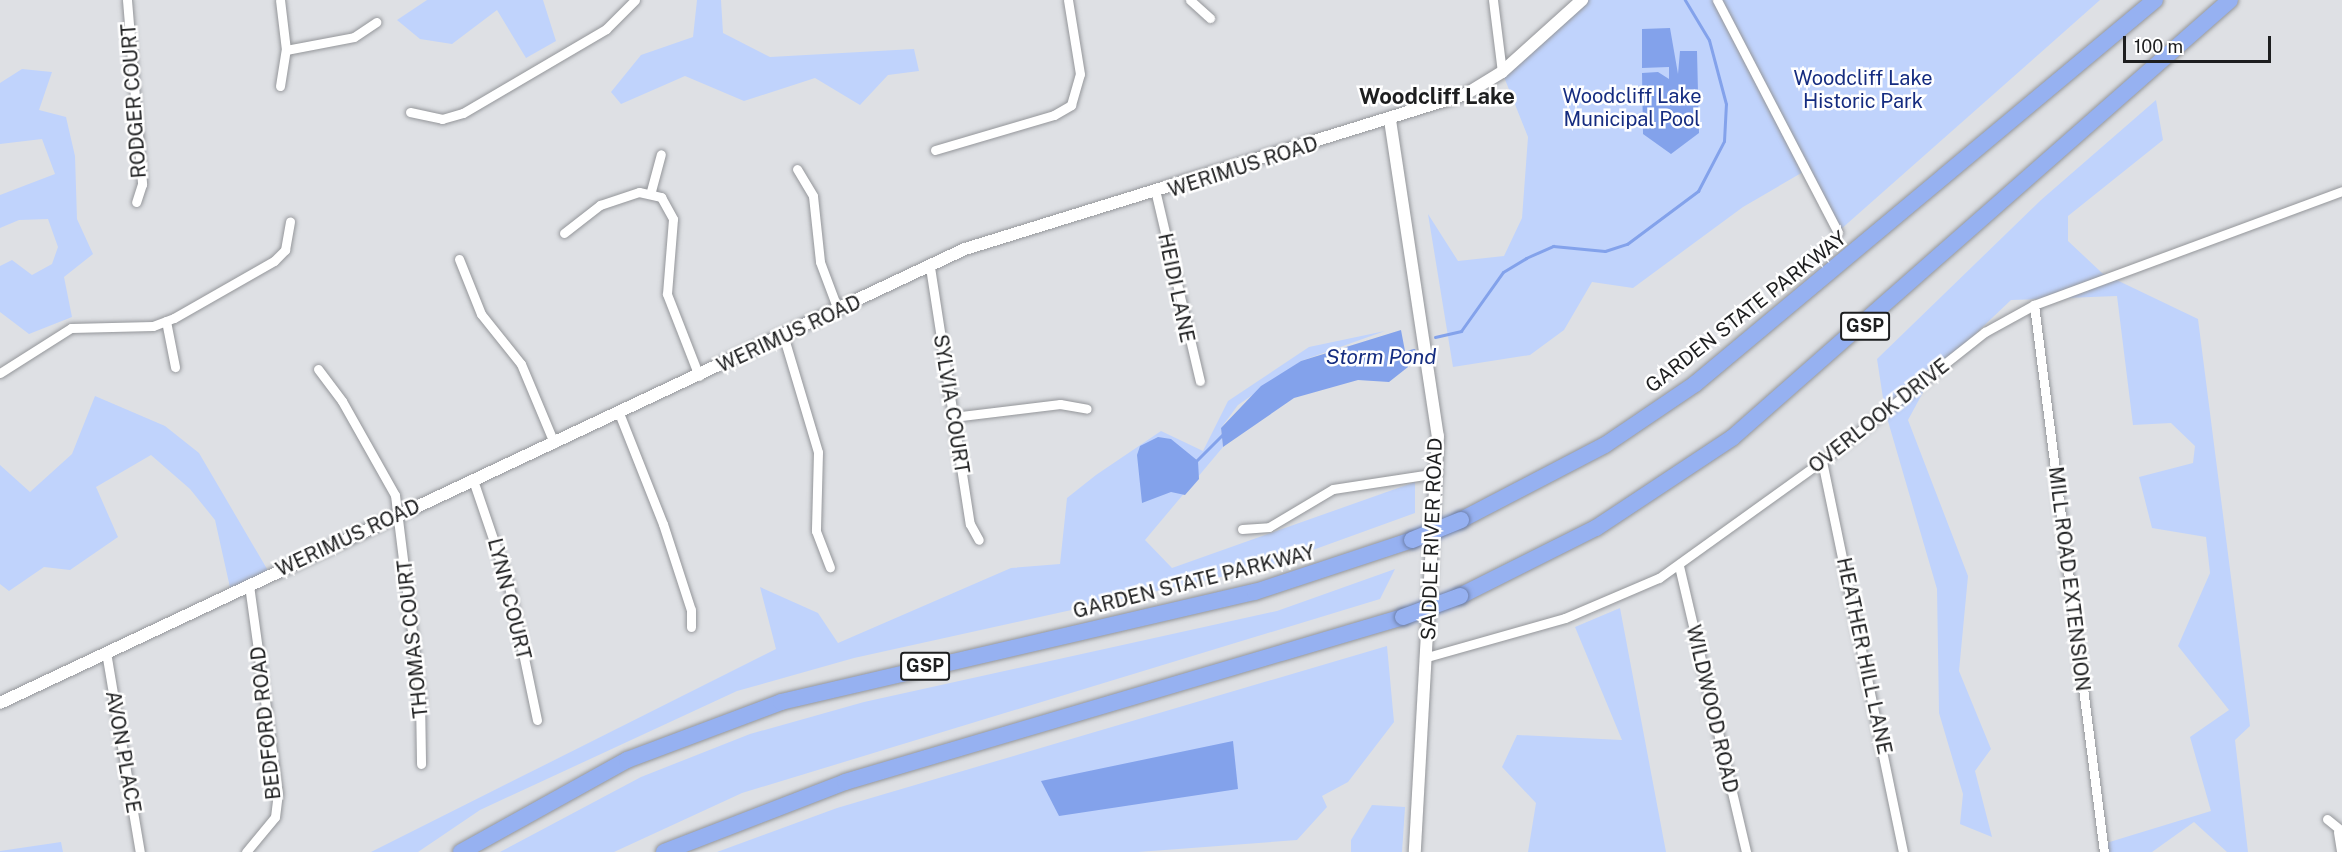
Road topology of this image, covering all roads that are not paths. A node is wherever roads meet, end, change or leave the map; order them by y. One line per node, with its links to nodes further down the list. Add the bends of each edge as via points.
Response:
1 (127, 0): 24 (street, RODGER COURT, via 142,184)
2 (280, 0): 13 (street)
3 (635, 0): 16 (street, via 606,28 463,113 442,119)
4 (1068, 0): 18 (street, via 1080,74 1071,105 1054,115)
5 (1190, 0): 11 (street)
6 (1493, 0): 14 (street)
7 (1582, 0): 14 (main road, WERIMUS ROAD)
8 (1717, 0): 26 (street)
9 (2155, 0): 62 (highway, GARDEN STATE PARKWAY / GSP, bridge, via 1695,384 1596,450 1461,520 1256,592 885,675 760,709 627,760)
10 (2230, 0): 63 (highway, GSP, bridge, via 1732,438 1596,528 1460,596 1403,617 844,782)
11 (1210, 18)
12 (376, 22): 13 (street, via 354,38)
13 (286, 50): 15 (street)
14 (1502, 72): 17 (main road, WERIMUS ROAD, via 1447,102)
15 (280, 86)
16 (410, 112)
17 (1390, 120): 23 (main road, WERIMUS ROAD); 44 (main road, SADDLE RIVER ROAD, via 1433,394)
18 (935, 150)
19 (661, 154): 22 (street)
20 (797, 169): 31 (street, via 813,196 820,262)
21 (2342, 190): 30 (street, OVERLOOK DRIVE)
22 (651, 191): 27 (street, via 600,205); 37 (street, via 669,207 673,219 666,294)
23 (1156, 194): 29 (main road, WERIMUS ROAD, via 988,240); 38 (street, HEIDI LANE)
24 (136, 202)
25 (290, 221): 32 (street, via 285,250 274,261)
26 (1838, 232)
27 (564, 233)
28 (459, 259): 42 (street, via 481,314 521,364)
29 (930, 267): 31 (main road, WERIMUS ROAD); 41 (street, SYLVIA COURT)
30 (2034, 305): 43 (street, OVERLOOK DRIVE, via 1985,332); 67 (street, MILL ROAD EXTENSION)
31 (837, 310): 33 (main road, WERIMUS ROAD)
32 (166, 321): 34 (street); 36 (street, via 71,328)
33 (784, 338): 37 (main road, WERIMUS ROAD); 50 (street, via 818,452 816,531)
34 (175, 367)
35 (318, 369): 46 (street, THOMAS COURT, via 389,478)
36 (0, 373)
37 (699, 376): 40 (main road, WERIMUS ROAD)
38 (1200, 381)
39 (1087, 409): 41 (street, via 1060,404)
40 (619, 413): 42 (main road, WERIMUS ROAD); 52 (street, via 663,524 691,610)
41 (953, 417): 48 (street, SYLVIA COURT, via 970,524)
42 (554, 443): 45 (main road, WERIMUS ROAD)
43 (1822, 461): 49 (street, OVERLOOK DRIVE); 66 (street, HEATHER HILL LANE)
44 (1438, 473): 47 (street, via 1333,489 1269,527); 54 (main road, SADDLE RIVER ROAD)
45 (473, 480): 46 (main road, WERIMUS ROAD); 56 (street, LYNN COURT, via 509,586)
46 (399, 514): 51 (main road, WERIMUS ROAD); 57 (street, THOMAS COURT, via 420,697)
47 (1242, 529)
48 (979, 540)
49 (1679, 566): 54 (street, OVERLOOK DRIVE, via 1565,618); 65 (street, WILDWOOD ROAD)
50 (830, 567)
51 (249, 584): 53 (main road, WERIMUS ROAD); 61 (street, BEDFORD ROAD, via 278,794 272,823)
52 (691, 627)
53 (106, 652): 55 (main road, WERIMUS ROAD); 60 (street, AVON PLACE)
54 (1427, 657): 64 (main road, SADDLE RIVER ROAD)
55 (0, 703)
56 (537, 720)
57 (421, 764)
58 (2327, 819): 59 (street)
59 (2340, 831): 68 (street)
60 (140, 852)
61 (246, 852)
62 (461, 852)
63 (664, 852)
64 (1414, 852)
65 (1746, 852)
66 (1903, 852)
67 (2104, 852)
68 (2341, 852)

